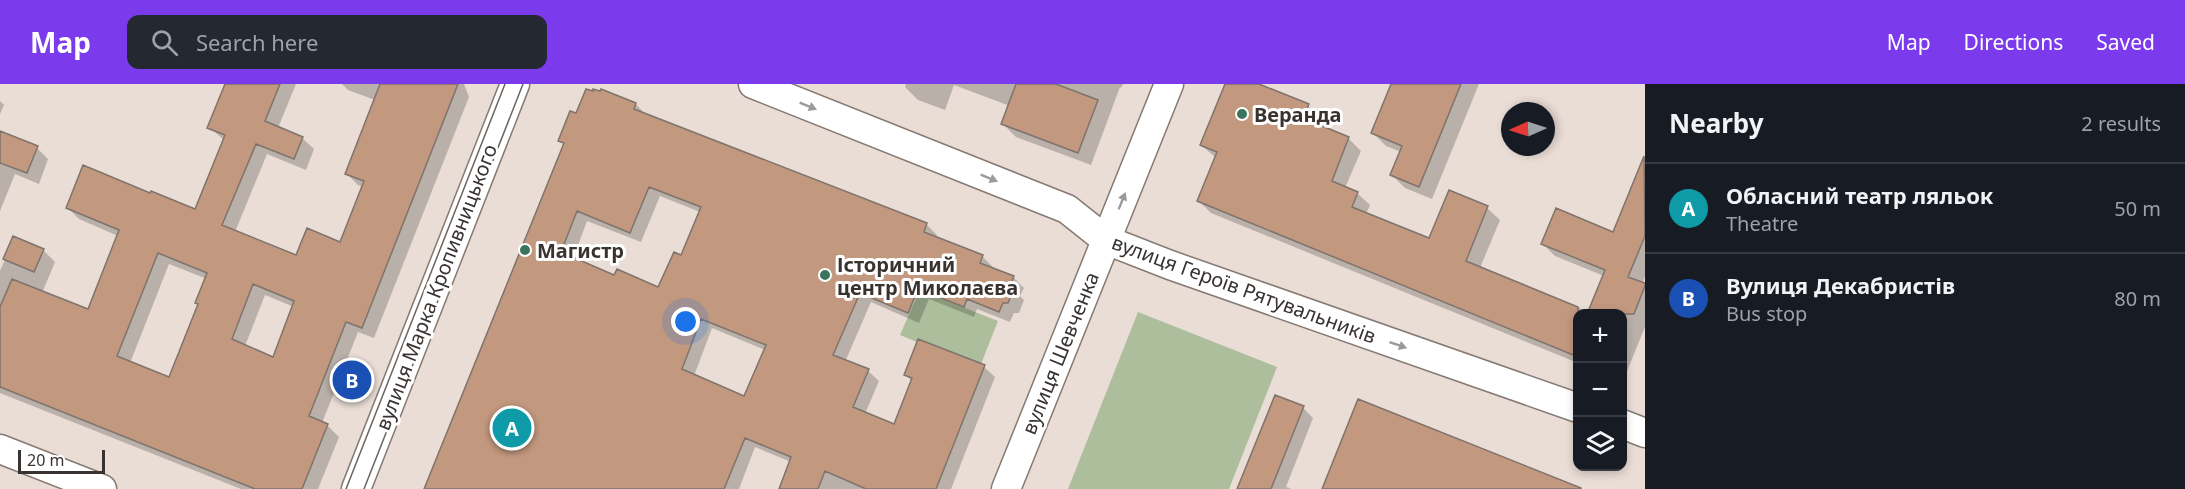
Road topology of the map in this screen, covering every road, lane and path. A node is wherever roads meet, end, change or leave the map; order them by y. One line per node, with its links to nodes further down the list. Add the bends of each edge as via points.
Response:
1 (515, 84): 10 (street, вулиця Марка Кропивницького)
2 (753, 84): 4 (street, вулиця Героїв Рятувальників, one-way to 4, via 1067,209)
3 (1169, 84): 4 (street, вулиця Шевченка, one-way to 3)
4 (1106, 240): 5 (street, вулиця Героїв Рятувальників, one-way to 5); 11 (street, вулиця Шевченка)
5 (1573, 406)
6 (1627, 426): 7 (street)
7 (1645, 433)
8 (0, 449): 9 (street)
9 (102, 489)
10 (356, 489)
11 (1005, 489)

